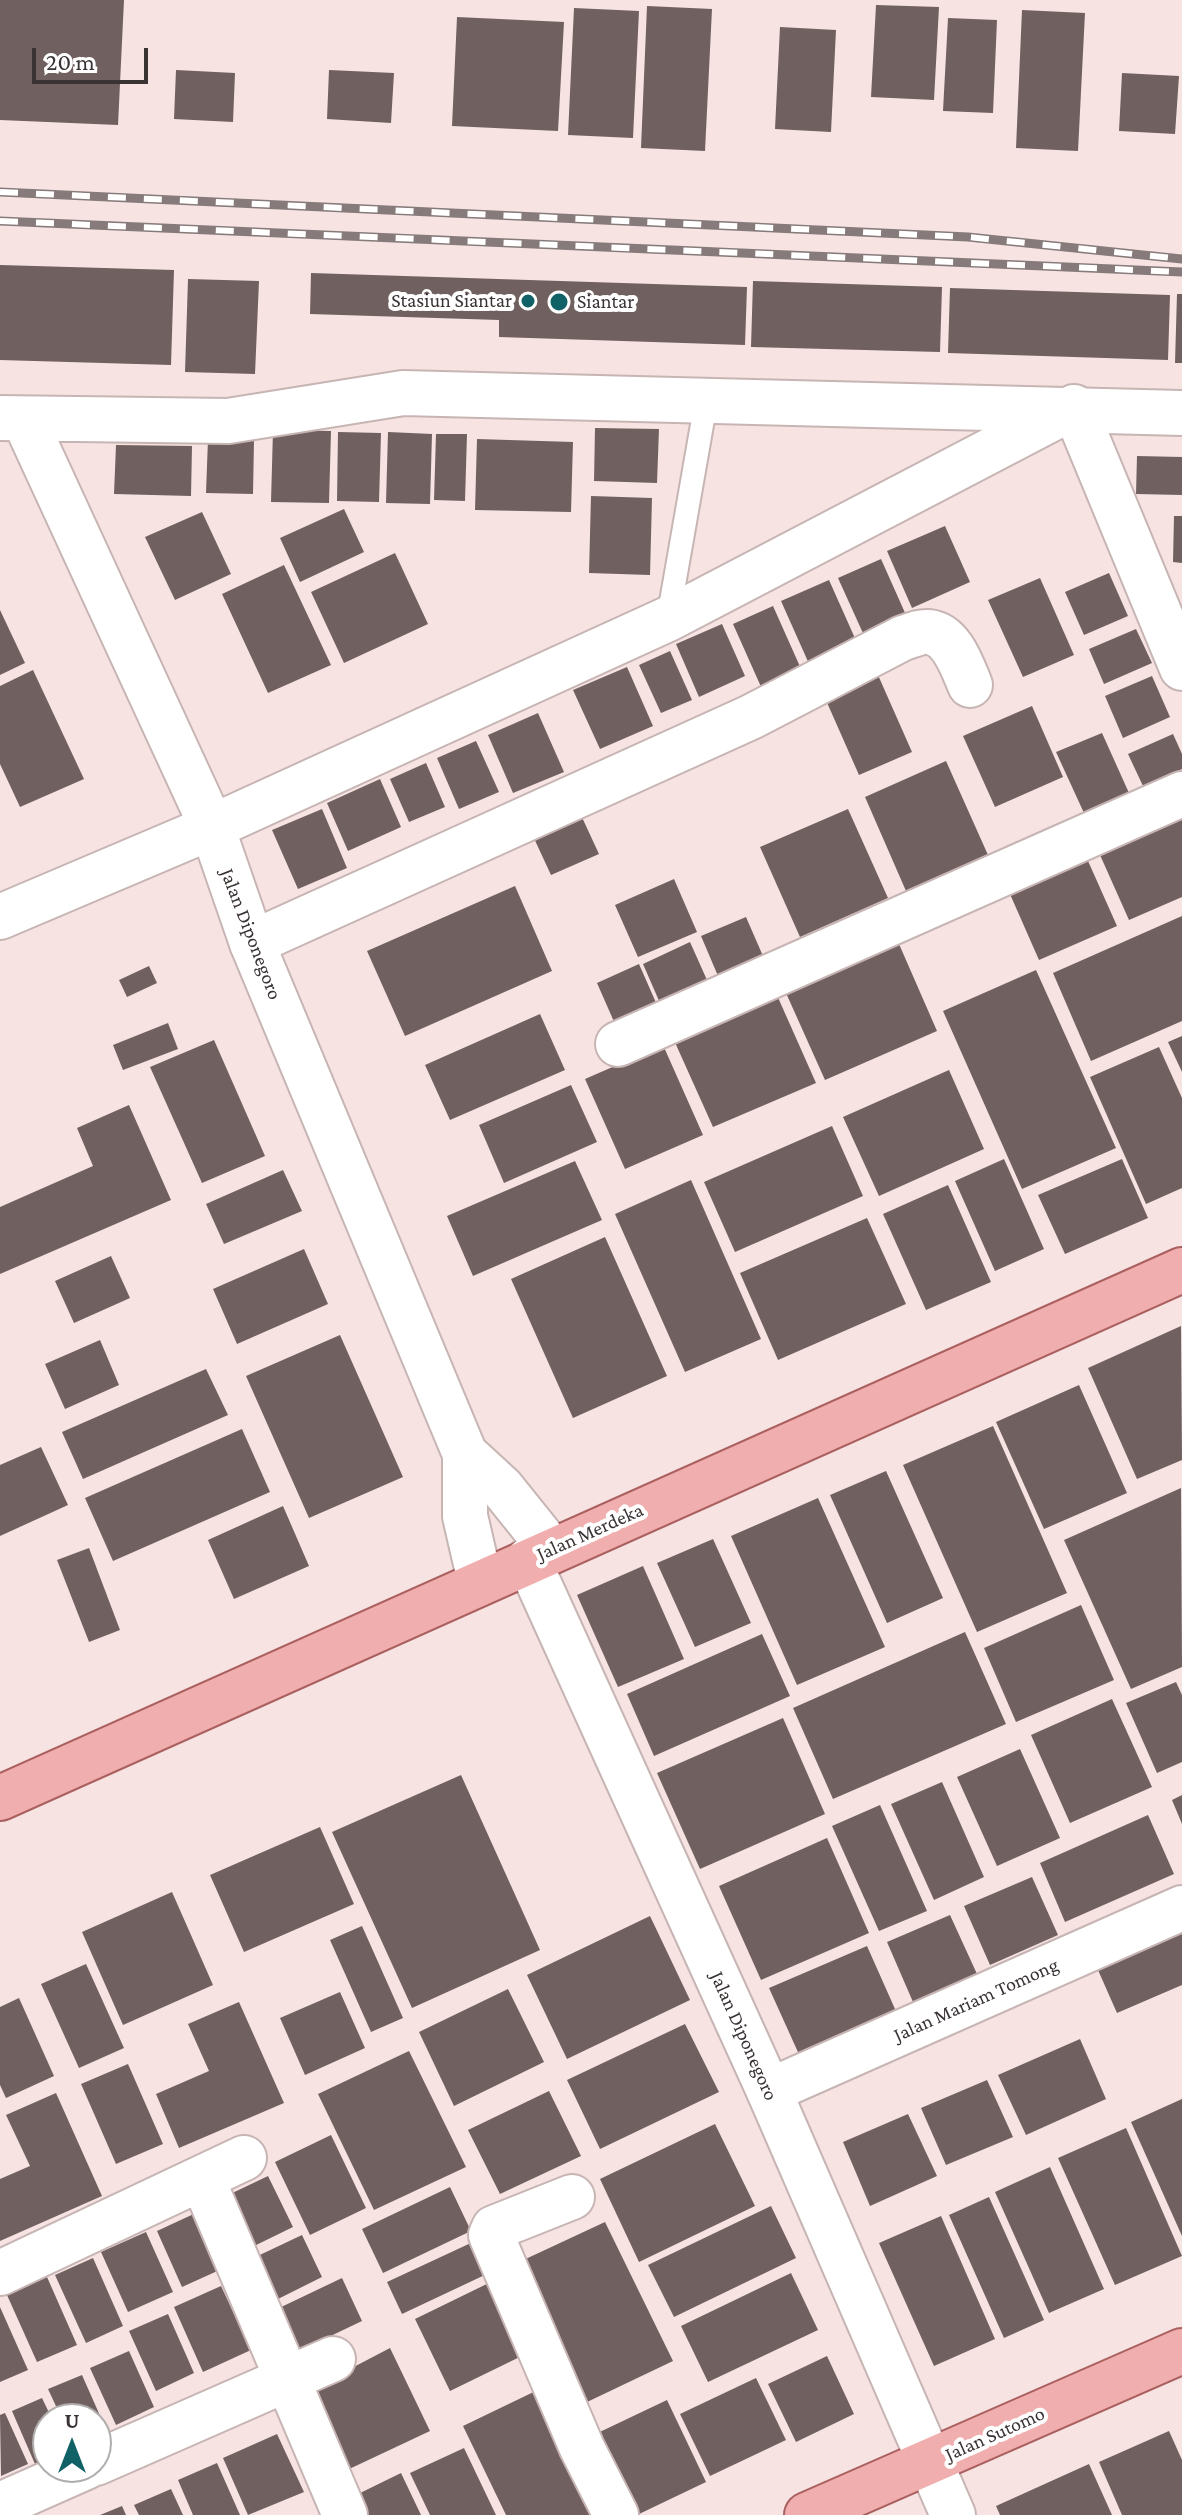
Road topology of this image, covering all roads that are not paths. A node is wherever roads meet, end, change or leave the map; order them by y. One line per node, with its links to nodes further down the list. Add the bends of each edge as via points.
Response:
1 (706, 402): 2 (street); 4 (street, via 403,393 228,421); 5 (lane)
2 (1074, 407): 3 (street); 5 (street); 6 (street)
3 (1182, 413)
4 (12, 418): 9 (street, Jalan Diponegoro)
5 (668, 619): 9 (street)
6 (1182, 668)
7 (970, 685): 11 (street, via 944,638 928,631 903,638 751,717)
8 (1182, 794): 12 (street)
9 (212, 827): 10 (street); 11 (street, Jalan Diponegoro)
10 (0, 917)
11 (252, 943): 14 (street, Jalan Diponegoro)
12 (618, 1044)
13 (1182, 1270): 15 (main road, Jalan Merdeka)
14 (465, 1454): 15 (street, Jalan Diponegoro, via 502,1488); 16 (street, Jalan Diponegoro, via 465,1516)
15 (540, 1555): 16 (main road, Jalan Merdeka); 19 (street, Jalan Diponegoro)
16 (480, 1581): 17 (main road, Jalan Merdeka)
17 (0, 1798)
18 (1182, 1908): 19 (street, Jalan Mariam Tomong)
19 (769, 2091): 28 (street, Jalan Diponegoro)
20 (244, 2158): 21 (street)
21 (202, 2178): 23 (street); 26 (street)
22 (572, 2197): 32 (street, via 494,2228 491,2235)
23 (0, 2273)
24 (1182, 2351): 28 (main road, Jalan Sutomo)
25 (333, 2359): 26 (street)
26 (286, 2379): 27 (street); 31 (street)
27 (112, 2456)
28 (928, 2463): 33 (main road, Jalan Sutomo); 34 (street, Jalan Diponegoro)
29 (50, 2483): 30 (street)
30 (0, 2505)
31 (345, 2515)
32 (616, 2515)
33 (807, 2515)
34 (953, 2515)

